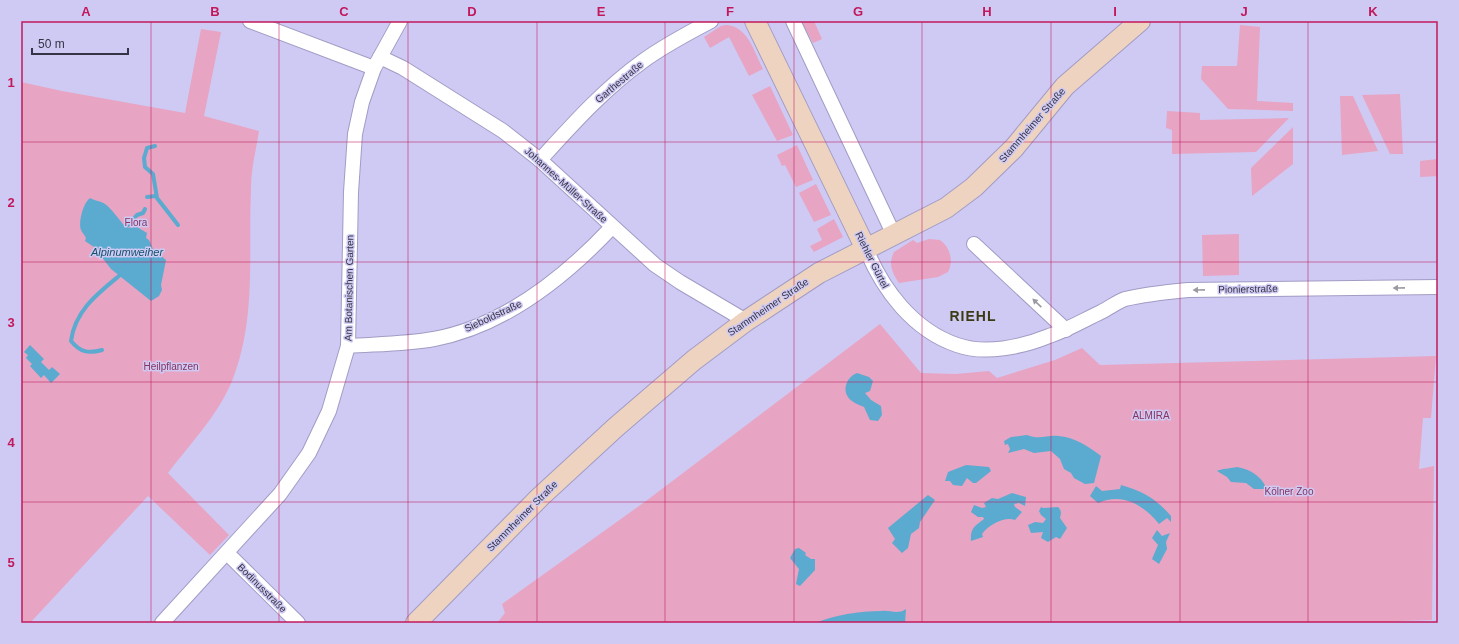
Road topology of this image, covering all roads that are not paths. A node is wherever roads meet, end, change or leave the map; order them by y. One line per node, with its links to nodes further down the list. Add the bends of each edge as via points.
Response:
1 (250, 21): 7 (street, Johannes-Müller-Straße)
2 (400, 21): 7 (street, Am Botanischen Garten)
3 (711, 21): 8 (street, Garthestraße, via 642,61 588,108)
4 (755, 21): 11 (street, Riehler Gürtel)
5 (793, 21): 10 (street)
6 (1140, 21): 10 (street, Stammheimer Straße, via 1065,86 1014,148 974,187 946,208)
7 (377, 62): 8 (street, Johannes-Müller-Straße, via 403,68 503,131); 16 (street, Am Botanischen Garten, via 362,102 355,134 351,192)
8 (540, 160): 9 (street, Johannes-Müller-Straße)
9 (612, 227): 14 (street, Johannes-Müller-Straße, via 668,274); 16 (street, Sieboldstraße, via 567,270 527,301 500,315 434,339 410,343)
10 (893, 233): 11 (street, Stammheimer Straße)
11 (866, 249): 14 (street, Stammheimer Straße, via 819,273); 15 (street, Riehler Gürtel, via 883,284 902,308 934,334 957,345 986,349 1006,347 1029,343)
12 (979, 249): 15 (street, one-way to 12)
13 (1438, 288): 15 (street, Pionierstraße, one-way to 15, via 1164,292 1124,300)
14 (746, 320): 20 (street, Stammheimer Straße, via 616,426 540,497)
15 (1066, 330)
16 (348, 346): 17 (street, Am Botanischen Garten, via 329,411 308,453 280,494)
17 (227, 553): 18 (street, Am Botanischen Garten); 19 (street, Bodinusstraße)
18 (162, 623)
19 (298, 623)
20 (416, 623)

